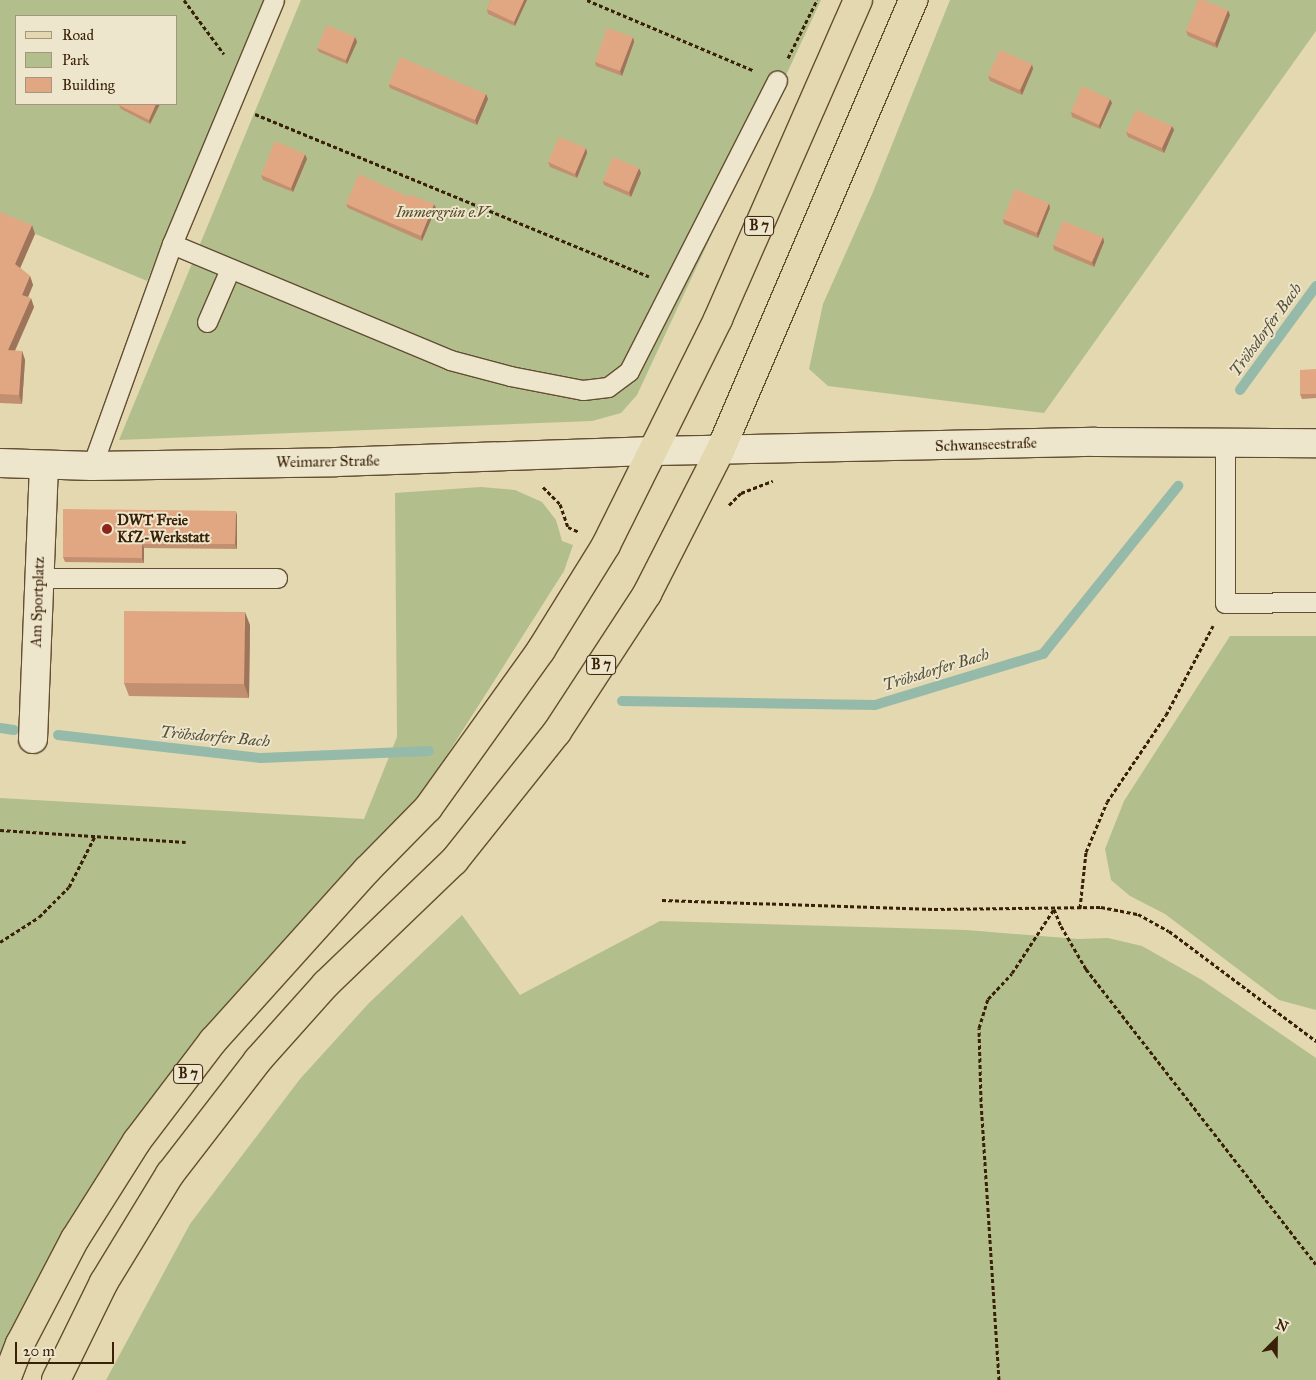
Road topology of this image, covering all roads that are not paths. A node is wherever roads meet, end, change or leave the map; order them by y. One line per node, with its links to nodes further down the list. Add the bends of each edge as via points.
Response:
1 (274, 0): 5 (lane)
2 (858, 0): 10 (main road, B 7, via 718,319)
3 (913, 0): 11 (main road, B 7)
4 (777, 80): 6 (lane, via 629,371 608,387 583,390 450,360)
5 (172, 244): 6 (lane); 14 (lane)
6 (230, 269): 7 (lane)
7 (207, 322)
8 (1316, 443): 9 (street, Schwanseestraße)
9 (1225, 444): 11 (street, Schwanseestraße, via 1095,442); 17 (lane, via 1225,604)
10 (655, 451): 11 (street, Schwanseestraße); 14 (street, Weimarer Straße, via 526,457); 19 (main road, B 7, via 606,545 541,650 428,808 367,870 213,1041 137,1141 75,1239 20,1344)
11 (720, 451): 20 (main road, B 7, via 647,594 558,732 454,861 326,984 258,1060 170,1174 104,1282)
12 (0, 463): 13 (street, Weimarer Straße)
13 (44, 465): 14 (street, Weimarer Straße); 15 (street, Am Sportplatz)
14 (92, 466)
15 (38, 578): 16 (lane); 18 (street, Am Sportplatz)
16 (277, 578)
17 (1316, 602)
18 (33, 739)
19 (6, 1380)
20 (56, 1380)

